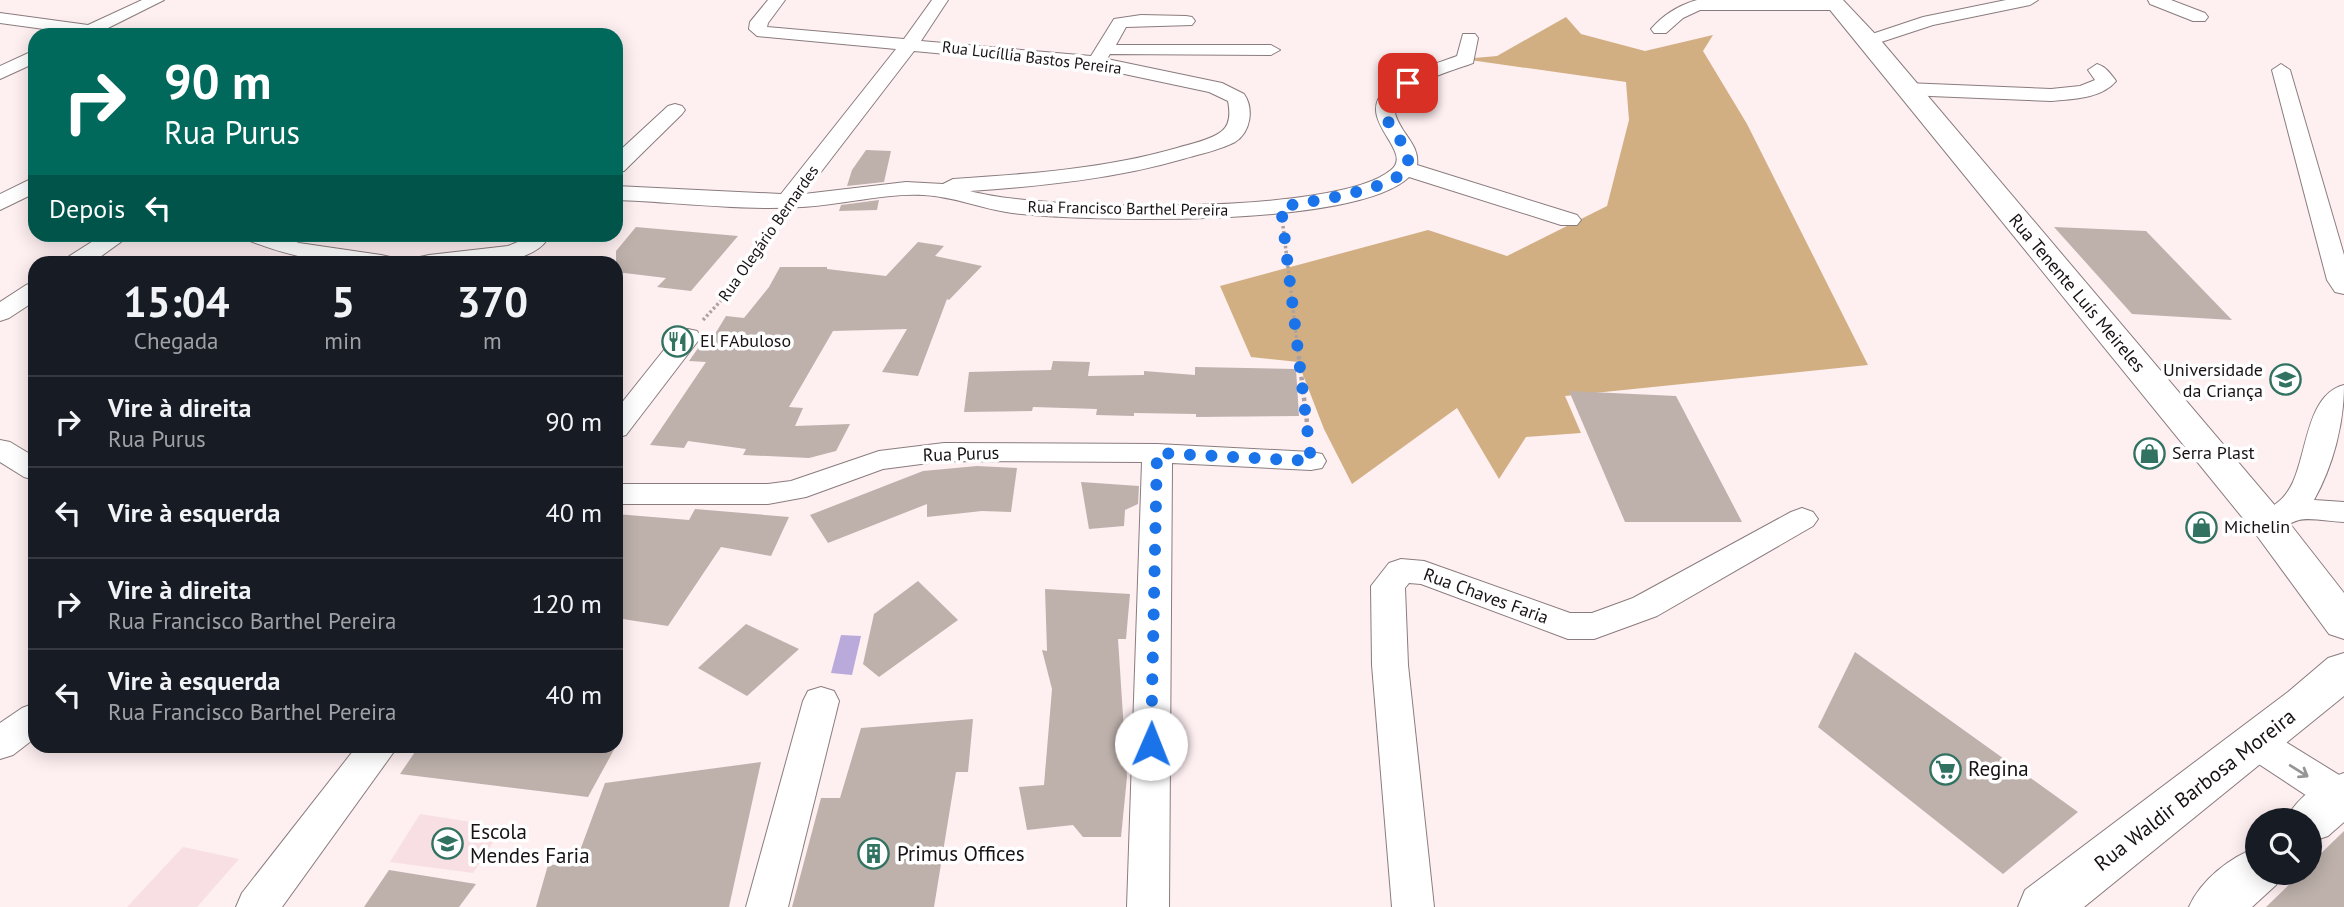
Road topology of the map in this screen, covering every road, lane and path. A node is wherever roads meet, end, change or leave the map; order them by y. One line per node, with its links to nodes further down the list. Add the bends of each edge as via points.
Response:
1 (156, 0): 11 (street)
2 (777, 0): 15 (street, Rua Lucíllia Bastos Pereira, via 759,22 758,29 764,33)
3 (940, 0): 15 (street, Rua Olegário Bernardes)
4 (2030, 0): 14 (street, via 1941,18)
5 (2156, 0): 8 (street)
6 (1834, 2): 12 (street, via 1698,5 1676,14); 14 (main road, Rua Tenente Luís Meireles)
7 (1, 8): 10 (street)
8 (2199, 17)
9 (1186, 21): 17 (street, via 1120,23)
10 (68, 28)
11 (96, 28)
12 (1660, 29)
13 (1469, 38): 25 (street, via 1466,59 1408,83 1387,100 1388,122 1408,153)
14 (1869, 41): 22 (main road, Rua Tenente Luís Meireles)
15 (910, 44): 17 (street, Rua Lucíllia Bastos Pereira); 29 (street, Rua Olegário Bernardes)
16 (1271, 50): 17 (street)
17 (1100, 56): 27 (street, Rua Lucíllia Bastos Pereira, via 1215,87 1237,98 1241,108 1235,131 1202,148 1116,170)
18 (28, 64): 19 (street)
19 (2, 67)
20 (2097, 70): 22 (street, via 2106,82 2074,93)
21 (2281, 70): 39 (street)
22 (1906, 89): 51 (main road, Rua Tenente Luís Meireles)
23 (675, 110): 24 (street)
24 (623, 159)
25 (1406, 169): 31 (street, Rua Francisco Barthel Pereira, via 1399,176 1350,194); 32 (street)
26 (28, 188): 30 (street)
27 (925, 188): 29 (street, Rua Francisco Barthel Pereira); 31 (street, Rua Francisco Barthel Pereira, via 995,204 1086,211)
28 (623, 192): 29 (street, Rua Francisco Barthel Pereira)
29 (787, 201): 42 (path, Rua Olegário Bernardes, via 728,293)
30 (0, 203)
31 (1281, 207): 47 (path)
32 (1569, 220)
33 (108, 242): 36 (street)
34 (274, 242): 37 (street)
35 (534, 242): 38 (street, via 513,251)
36 (86, 256)
37 (338, 256)
38 (475, 256)
39 (2344, 287)
40 (28, 295): 41 (street)
41 (0, 313)
42 (688, 337): 44 (street)
43 (2344, 393): 51 (street, via 2330,411 2309,481)
44 (623, 420)
45 (0, 449): 48 (street)
46 (1157, 453): 47 (street, Rua Purus); 49 (street, Rua Purus, via 944,452 879,460 795,490 768,494); 64 (street)
47 (1311, 461)
48 (28, 466)
49 (623, 494)
50 (2344, 512): 51 (street)
51 (2281, 516): 53 (main road, Rua Tenente Luís Meireles)
52 (1802, 519): 65 (street, Rua Chaves Faria, via 1645,607 1594,626 1569,626 1411,570 1393,578 1388,586 1390,666)
53 (2344, 623)
54 (2344, 670): 57 (main road, Rua Waldir Barbosa Moreira)
55 (821, 701): 63 (street)
56 (28, 723): 58 (street)
57 (2255, 742): 60 (street, one-way to 60); 66 (main road, Rua Waldir Barbosa Moreira)
58 (0, 744)
59 (374, 753): 62 (street)
60 (2334, 802)
61 (2245, 880): 67 (main road)
62 (257, 907)
63 (767, 907)
64 (1148, 907)
65 (1413, 907)
66 (2044, 907)
67 (2215, 907)

